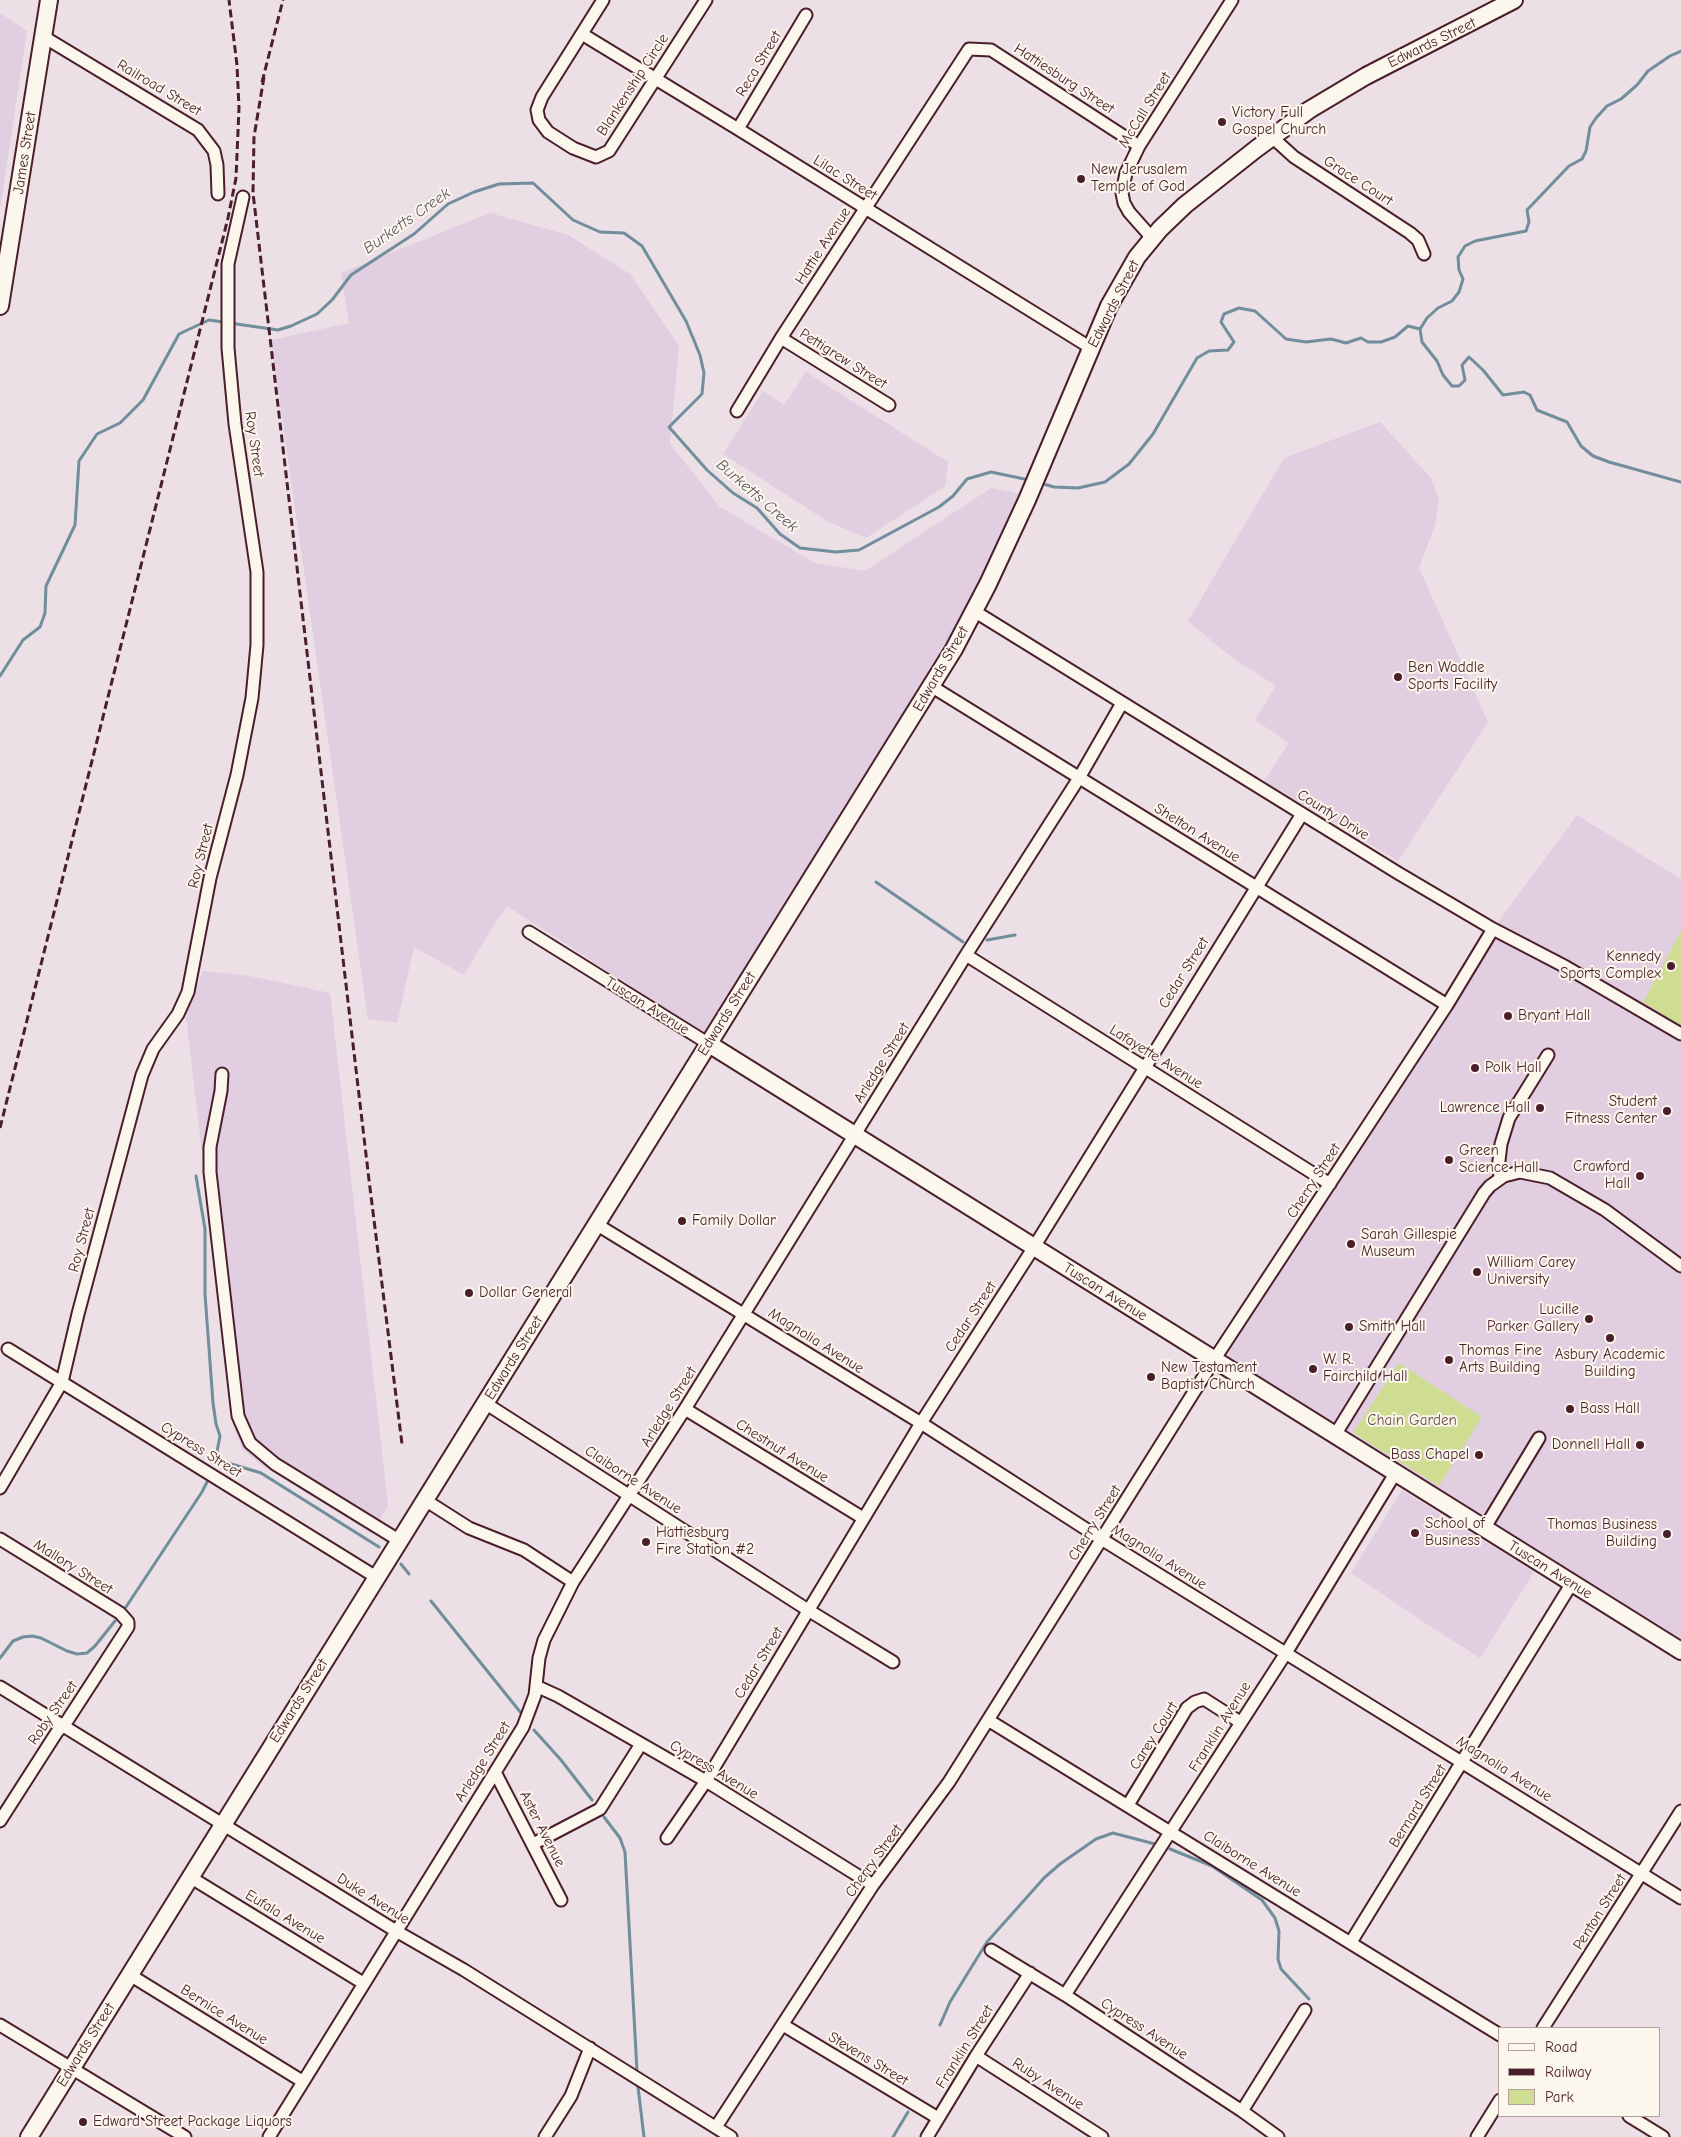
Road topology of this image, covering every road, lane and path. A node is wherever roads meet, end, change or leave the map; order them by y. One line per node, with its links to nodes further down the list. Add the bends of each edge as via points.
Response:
1 (49, 0): 8 (main road, James Street)
2 (603, 0): 7 (street, Blankenship Circle)
3 (706, 0): 10 (street, Blankenship Circle)
4 (1232, 0): 13 (street, McCall Street)
5 (1514, 0): 12 (main road, Edwards Street, via 1344,88)
6 (806, 15): 11 (street, Reca Street)
7 (582, 34): 10 (street, Lilac Street); 10 (street, Blankenship Circle, via 542,96 537,110 539,120 548,132 573,148 596,156 609,151)
8 (44, 37): 14 (street, Railroad Street, via 198,130 214,151); 19 (main road, James Street)
9 (969, 50): 13 (street, Hattiesburg Street, via 991,50); 16 (street, Hattie Avenue)
10 (655, 78): 11 (street, Lilac Street)
11 (738, 129): 16 (street, Lilac Street)
12 (1272, 137): 17 (main road, Edwards Street, via 1186,205); 18 (street, Grace Court, via 1294,157 1410,233 1418,240)
13 (1139, 146): 17 (street, McCall Street, via 1126,174 1122,193 1129,212)
14 (218, 194)
15 (243, 197): 48 (street, Roy Street, via 230,253 228,348 235,424 257,572 257,645 252,698 237,776 210,878 188,992 178,1014 153,1049 142,1075)
16 (866, 209): 20 (street, Hattie Avenue); 21 (street, Lilac Street)
17 (1152, 238): 21 (main road, Edwards Street, via 1116,292)
18 (1424, 254)
19 (0, 306)
20 (781, 338): 22 (street, Pettigrew Street); 23 (street, Hattie Avenue)
21 (1091, 348): 24 (main road, Edwards Street, via 1027,500)
22 (889, 405)
23 (737, 411)
24 (974, 611): 25 (main road, Edwards Street); 26 (street, County Drive)
25 (931, 686): 27 (street, Shelton Avenue); 35 (main road, Edwards Street)
26 (1122, 703): 27 (street, Arledge Street); 28 (street, County Drive)
27 (1079, 778): 29 (street, Shelton Avenue); 32 (street, Arledge Street)
28 (1302, 814): 29 (street, Cedar Street); 30 (street, County Drive)
29 (1255, 887): 33 (street, Shelton Avenue); 37 (street, Cedar Street)
30 (1493, 928): 33 (street, Cherry Street); 34 (street, County Drive)
31 (529, 932): 35 (street, Tuscan Avenue)
32 (966, 955): 37 (street, Lafayette Avenue); 39 (street, Arledge Street)
33 (1447, 1005): 41 (street, Cherry Street)
34 (1681, 1034)
35 (709, 1044): 39 (main road, Tuscan Avenue); 42 (main road, Edwards Street)
36 (1548, 1055): 40 (street, via 1509,1118 1500,1152 1498,1169)
37 (1144, 1067): 41 (street, Lafayette Avenue); 43 (street, Cedar Street)
38 (222, 1074): 62 (street, via 210,1147 210,1172 238,1416 250,1443 275,1464)
39 (855, 1136): 43 (main road, Tuscan Avenue); 45 (street, Arledge Street)
40 (1501, 1178): 44 (street, via 1520,1172 1550,1178 1605,1210); 52 (street, via 1484,1192)
41 (1330, 1184): 47 (street, Cherry Street)
42 (596, 1224): 45 (street, Magnolia Avenue); 49 (main road, Edwards Street)
43 (1034, 1247): 47 (main road, Tuscan Avenue); 51 (street, Cedar Street)
44 (1681, 1266)
45 (744, 1315): 50 (street, Arledge Street); 51 (street, Magnolia Avenue)
46 (8, 1349): 48 (street, Cypress Street)
47 (1214, 1360): 52 (main road, Tuscan Avenue); 61 (street, Cherry Street)
48 (62, 1382): 55 (street, Roy Street); 63 (street, Cypress Street)
49 (485, 1403): 56 (street, Claiborne Avenue); 57 (main road, Edwards Street)
50 (685, 1409): 56 (street, Arledge Street); 58 (street, Chestnut Avenue)
51 (921, 1424): 58 (street, Cedar Street); 61 (street, Magnolia Avenue)
52 (1335, 1435): 54 (main road, Tuscan Avenue)
53 (1540, 1438): 59 (street)
54 (1396, 1472): 59 (main road, Tuscan Avenue); 69 (street, Franklin Avenue)
55 (0, 1488)
56 (630, 1496): 64 (street, Arledge Street); 66 (street, Claiborne Avenue)
57 (425, 1500): 62 (main road, Edwards Street); 64 (street, via 463,1525 524,1550)
58 (863, 1518): 66 (street, Cedar Street)
59 (1484, 1529): 65 (main road, Tuscan Avenue)
60 (0, 1539): 67 (street, Mallory Street, via 120,1613)
61 (1103, 1540): 69 (street, Magnolia Avenue); 73 (street, Cherry Street)
62 (400, 1541): 63 (main road, Edwards Street)
63 (376, 1577): 83 (main road, Edwards Street)
64 (574, 1582): 71 (street, Arledge Street, via 544,1640)
65 (1572, 1583): 68 (main road, Tuscan Avenue); 77 (street, Bernard Street)
66 (808, 1610): 70 (street, Claiborne Avenue); 79 (street, Cedar Street)
67 (128, 1622): 75 (street, Roby Street, via 127,1631)
68 (1681, 1651)
69 (1286, 1653): 74 (street, Franklin Avenue); 77 (street, Magnolia Avenue)
70 (893, 1662)
71 (536, 1686): 76 (street, Cypress Avenue); 78 (street, Arledge Street, via 527,1719)
72 (0, 1687): 75 (street, Duke Avenue)
73 (988, 1720): 80 (street, Claiborne Avenue); 89 (street, Cherry Street, via 931,1808)
74 (1240, 1722): 80 (street, Carey Court, via 1204,1699 1195,1702 1187,1708); 84 (street, Franklin Avenue)
75 (62, 1726): 82 (street, Roby Street); 83 (street, Duke Avenue)
76 (641, 1744): 79 (street, Cypress Avenue); 86 (street, via 600,1809)
77 (1463, 1761): 87 (street, Magnolia Avenue); 93 (street, Bernard Street)
78 (496, 1772): 86 (street, Aster Avenue); 92 (street, Arledge Street)
79 (706, 1781): 85 (street, Cedar Street); 89 (street, Cypress Avenue)
80 (1128, 1805): 84 (street, Claiborne Avenue)
81 (1681, 1811): 87 (street, Penton Street)
82 (0, 1821)
83 (223, 1824): 88 (main road, Edwards Street); 92 (street, Duke Avenue)
84 (1172, 1832): 93 (street, Claiborne Avenue); 98 (street, Franklin Avenue)
85 (667, 1838)
86 (533, 1844): 91 (street, Aster Avenue)
87 (1642, 1874): 90 (street, Magnolia Avenue); 102 (street, Penton Street)
88 (190, 1877): 96 (main road, Edwards Street); 97 (street, Eufala Avenue)
89 (873, 1885): 101 (street, Cherry Street)
90 (1681, 1898)
91 (561, 1900)
92 (396, 1931): 97 (street, Arledge Street); 104 (street, Duke Avenue)
93 (1351, 1942): 103 (street, Claiborne Avenue)
94 (991, 1950): 95 (street, Cypress Avenue)
95 (1030, 1973): 98 (street, Cypress Avenue); 105 (street, Franklin Street)
96 (130, 1974): 106 (main road, Edwards Street); 107 (street, Bernice Avenue)
97 (363, 1983): 107 (street, Arledge Street)
98 (1065, 1995): 109 (street, Cypress Avenue)
99 (1305, 2010): 109 (street)
100 (0, 2025): 106 (street)
101 (783, 2025): 111 (street, Stevens Street); 112 (street, Cherry Street)
102 (1544, 2027)
103 (1498, 2033)
104 (590, 2048): 112 (street, Duke Avenue); 116 (street, via 571,2096)
105 (976, 2056): 111 (street, Franklin Street); 119 (street, Ruby Avenue)
106 (71, 2068): 113 (main road, Edwards Street); 114 (street)
107 (302, 2082): 115 (street, Arledge Street)
108 (1498, 2103): 121 (street)
109 (1242, 2111): 120 (street, Cypress Avenue)
110 (1631, 2117): 122 (street)
111 (938, 2118): 118 (street, Franklin Street)
112 (716, 2128): 117 (street, Duke Avenue)
113 (30, 2137)
114 (185, 2137)
115 (269, 2137)
116 (545, 2137)
117 (731, 2137)
118 (927, 2137)
119 (1101, 2137)
120 (1278, 2137)
121 (1477, 2137)
122 (1663, 2137)

